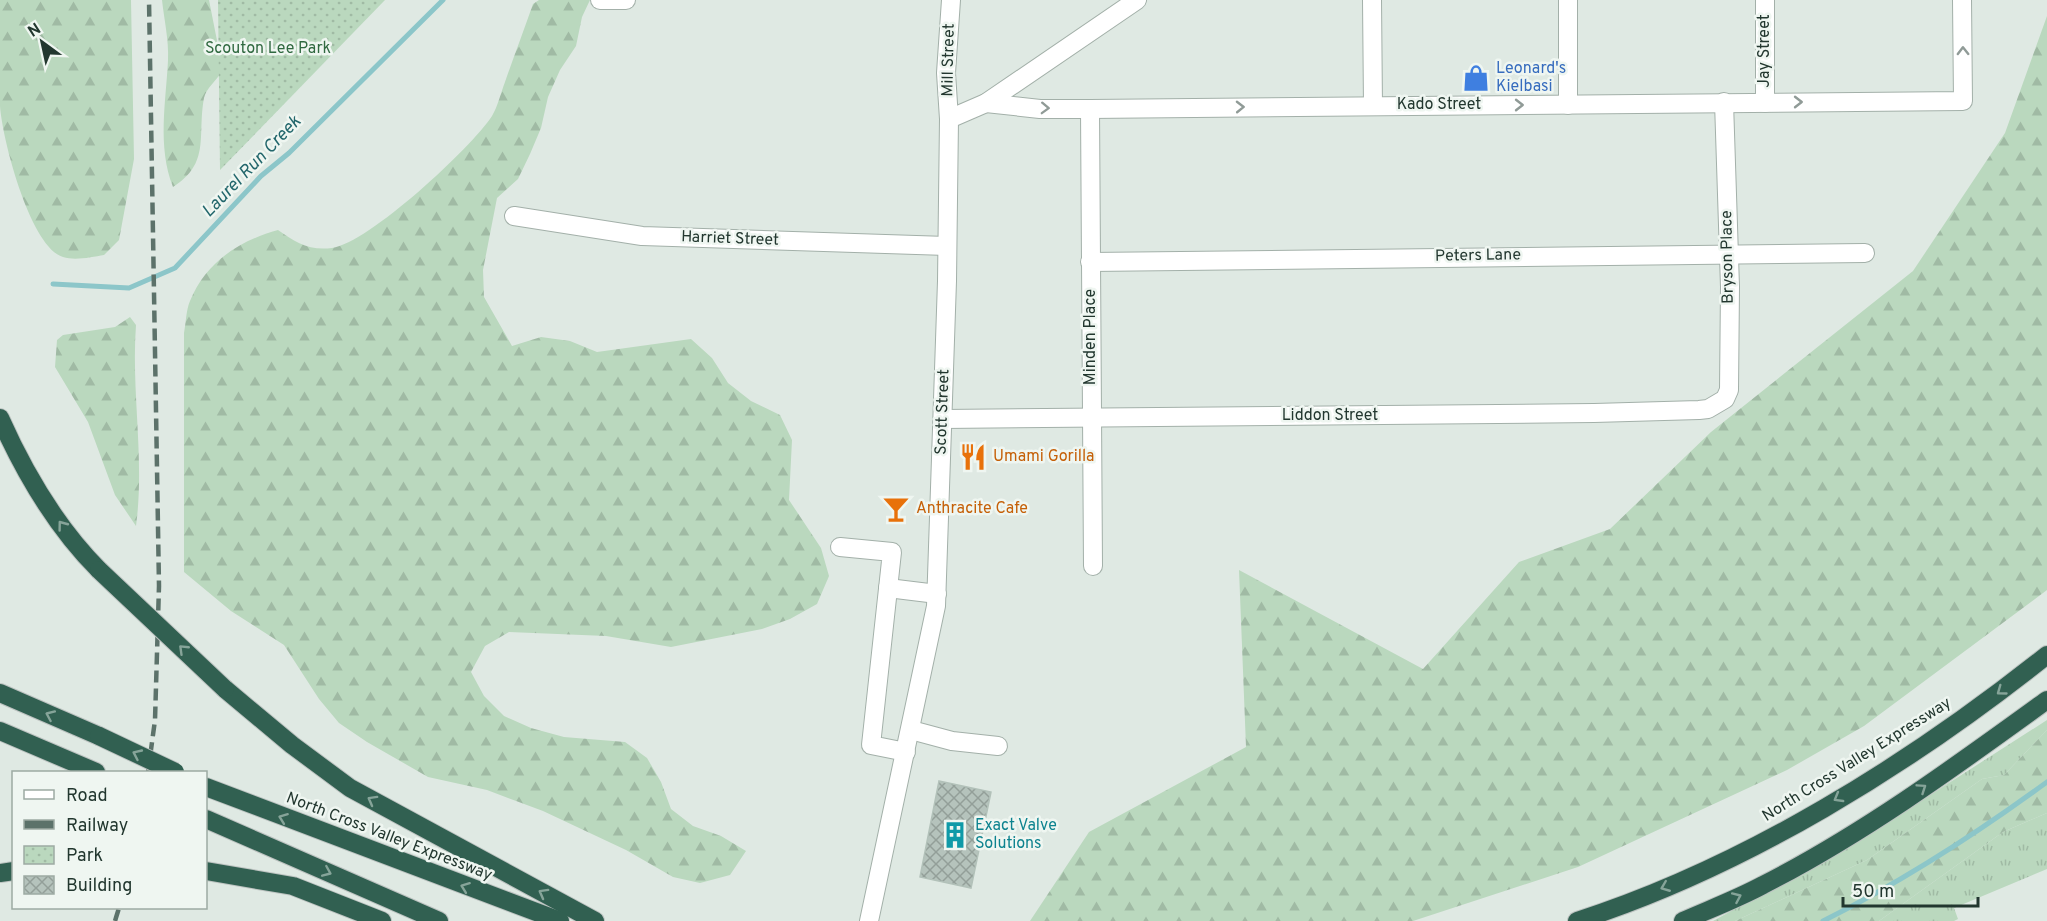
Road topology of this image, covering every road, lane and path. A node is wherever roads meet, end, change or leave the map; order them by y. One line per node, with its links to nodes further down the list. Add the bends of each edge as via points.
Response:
1 (600, 0): 2 (street)
2 (626, 0)
3 (951, 0): 15 (street, Mill Street, via 946,73)
4 (1137, 0): 10 (street)
5 (1372, 0): 13 (street)
6 (1568, 0): 12 (street)
7 (1765, 0): 11 (street, Jay Street)
8 (1962, 0): 11 (street, Kado Street, one-way to 8, via 1963,101)
9 (1724, 102): 11 (street, Kado Street); 12 (street, Kado Street); 18 (street, Bryson Place)
10 (986, 103): 14 (street, Kado Street, one-way to 14); 15 (street)
11 (1765, 103)
12 (1568, 105): 13 (street, Kado Street, one-way to 12)
13 (1372, 106): 14 (street, Kado Street, one-way to 13)
14 (1090, 109): 20 (street, Minden Place)
15 (949, 119): 17 (street, Scott Street)
16 (514, 216): 17 (street, Harriet Street, via 642,236)
17 (947, 246): 24 (street, Scott Street)
18 (1728, 253): 19 (street, Peters Lane); 20 (street, Peters Lane); 21 (street, Bryson Place, via 1729,390)
19 (1865, 253)
20 (1090, 262): 23 (street, Minden Place)
21 (1716, 405): 23 (street, Liddon Street, via 1699,410 1594,413)
22 (0, 418): 44 (highway, one-way to 22, bridge, via 350,788 225,689 83,553 43,500)
23 (1091, 418): 24 (street, Liddon Street); 26 (street, Minden Place)
24 (943, 419): 28 (street, Scott Street)
25 (840, 547): 27 (street, via 892,552)
26 (1093, 566)
27 (888, 588): 28 (street); 35 (street, via 871,745)
28 (937, 594): 33 (street, Scott Street)
29 (2047, 655): 46 (highway, North Cross Valley Expressway, one-way to 46, via 1923,745 1766,840 1692,876)
30 (0, 693): 37 (highway, one-way to 30, bridge)
31 (2047, 700): 47 (highway, one-way to 31, via 1762,886 1852,835)
32 (0, 730): 36 (highway)
33 (910, 730): 34 (street, via 952,741); 35 (street, Scott Street)
34 (998, 746)
35 (906, 752): 45 (street, Scott Street)
36 (89, 769)
37 (173, 771)
38 (207, 787): 43 (highway, North Cross Valley Expressway, one-way to 38)
39 (211, 822): 42 (highway, one-way to 42)
40 (207, 871): 41 (highway, via 293,886)
41 (382, 921)
42 (439, 921)
43 (560, 921)
44 (595, 921)
45 (869, 921)
46 (1577, 921)
47 (1683, 921)

